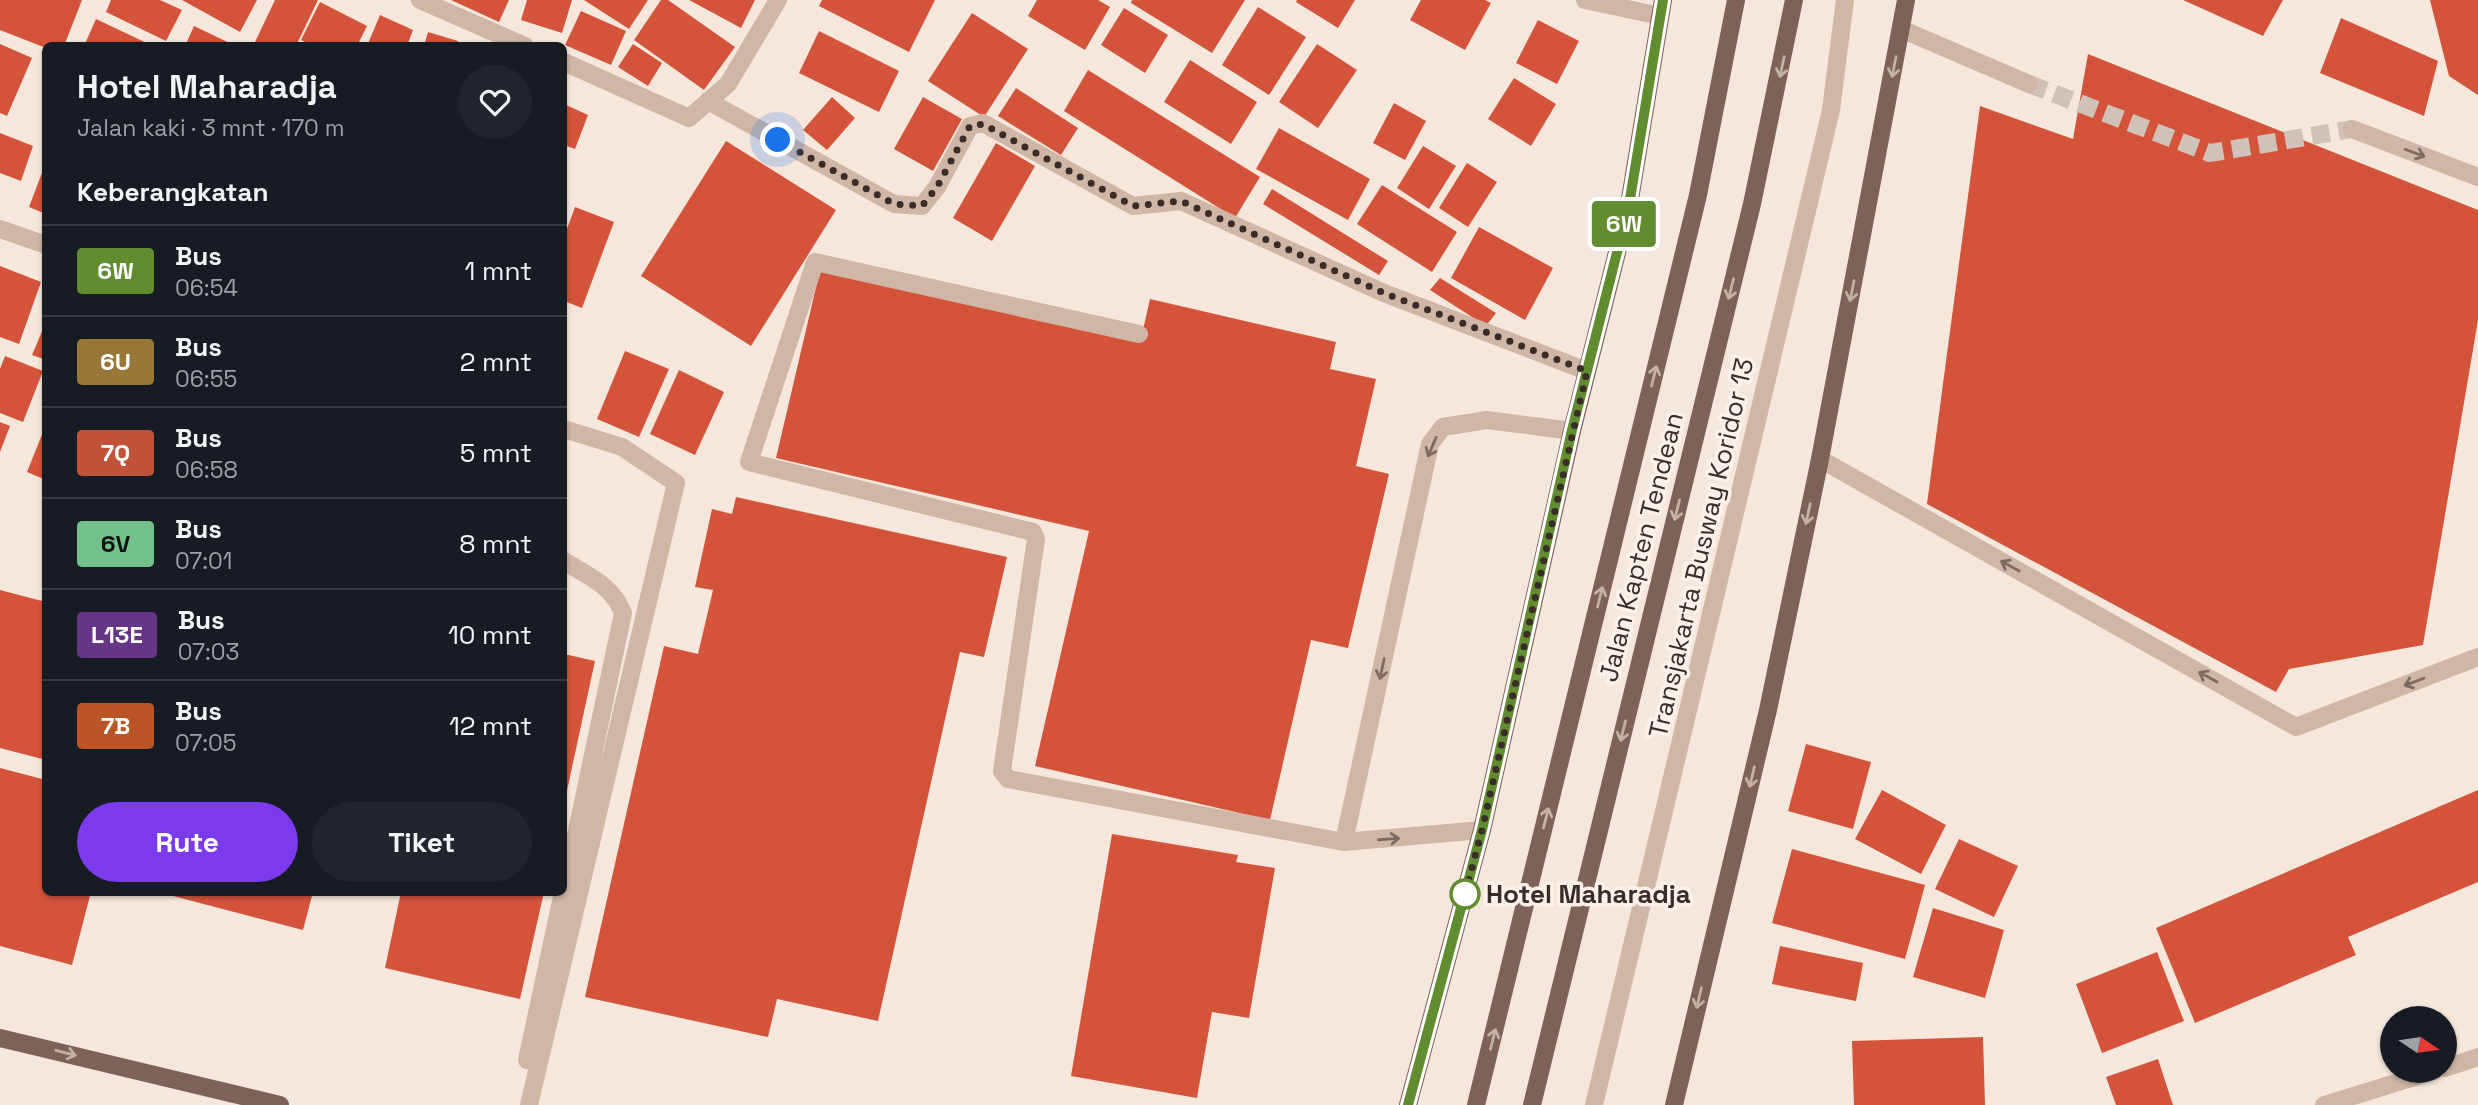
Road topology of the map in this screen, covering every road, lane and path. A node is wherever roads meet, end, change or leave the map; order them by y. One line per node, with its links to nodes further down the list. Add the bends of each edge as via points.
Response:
1 (420, 0): 10 (street)
2 (778, 0): 13 (street, via 728,83)
3 (1585, 0): 8 (street)
4 (1737, 0): 37 (main road, Jalan Kapten Tendean, one-way to 4, via 1698,195)
5 (1794, 0): 38 (main road, Jalan Kapten Tendean, one-way to 38, via 1752,204)
6 (1845, 0): 39 (street, Transjakarta Busway Koridor 13, via 1831,110)
7 (1906, 0): 9 (main road)
8 (1661, 8): 19 (main road, via 1629,205)
9 (1901, 29): 12 (street); 22 (main road, one-way to 22)
10 (516, 42)
11 (567, 63): 13 (street, via 689,118)
12 (2029, 84)
13 (708, 101): 19 (street, via 894,204 922,206 970,126 983,124 1133,206 1181,201 1384,293)
14 (2352, 129): 15 (street, one-way to 15)
15 (2478, 177)
16 (0, 229): 17 (street)
17 (42, 244)
18 (1139, 334): 26 (street, via 815,262 749,462 1034,532 1002,771 1008,779)
19 (1587, 371): 21 (main road)
20 (567, 430): 35 (street, via 622,447 676,483)
21 (1572, 430): 25 (main road); 26 (street, one-way to 26, via 1487,420 1443,428 1430,444)
22 (1820, 459): 24 (street, one-way to 22, via 2296,727); 40 (main road, one-way to 40, via 1768,710)
23 (567, 563): 27 (street, via 607,586 624,613)
24 (2478, 657)
25 (1482, 830): 26 (street, one-way to 25); 36 (main road)
26 (1344, 842)
27 (567, 874)
28 (562, 896): 34 (street)
29 (0, 1038): 33 (main road, one-way to 33)
30 (2478, 1057): 31 (street)
31 (2457, 1064)
32 (2395, 1083): 41 (street)
33 (281, 1105)
34 (517, 1105)
35 (529, 1105)
36 (1408, 1105)
37 (1476, 1105)
38 (1532, 1105)
39 (1594, 1105)
40 (1674, 1105)
41 (2324, 1105)

